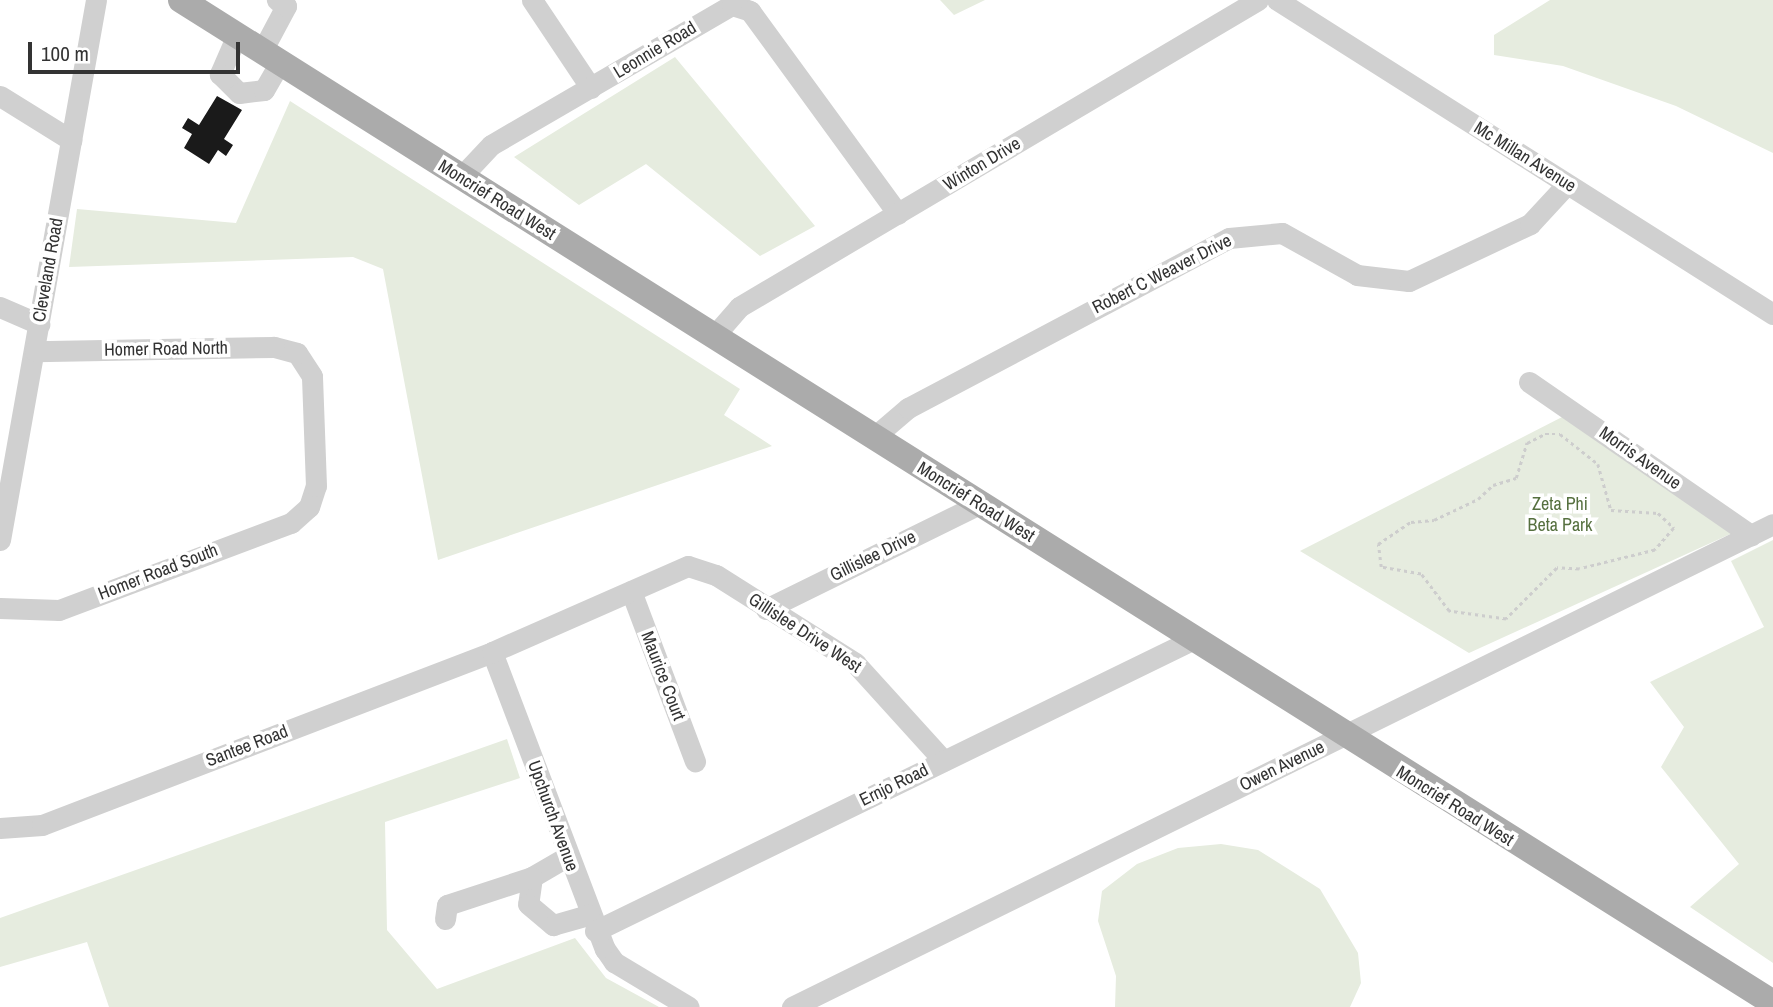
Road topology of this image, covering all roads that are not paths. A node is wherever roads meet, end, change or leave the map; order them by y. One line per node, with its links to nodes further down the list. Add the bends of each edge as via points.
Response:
1 (96, 0): 11 (street, Cleveland Road)
2 (181, 0): 7 (main road, Moncrief Road West)
3 (277, 0): 8 (street, via 286,6)
4 (532, 0): 9 (street)
5 (1258, 0): 14 (street, Winton Drive)
6 (1278, 0): 13 (street, Mc Millan Avenue)
7 (237, 35): 8 (main road, Moncrief Road West); 8 (street, via 220,74 239,93 264,90)
8 (271, 57): 12 (main road, Moncrief Road West)
9 (591, 88): 12 (street, Leonnie Road, via 491,145); 14 (street, Leonnie Road, via 726,7 745,8)
10 (0, 96): 11 (street)
11 (71, 140): 17 (street, Cleveland Road)
12 (461, 177): 18 (main road, Moncrief Road West)
13 (1567, 184): 16 (street, Mc Millan Avenue); 21 (street, Robert C Weaver Drive, via 1530,224 1409,281 1357,275 1282,233 1229,238 908,408)
14 (898, 214): 18 (street, Winton Drive, via 739,307)
15 (0, 307): 17 (street)
16 (1773, 314)
17 (39, 324): 19 (street, Cleveland Road)
18 (714, 336): 21 (main road, Moncrief Road West)
19 (34, 351): 23 (street, Homer Road North, via 274,347 297,353 312,376 316,486); 26 (street, Cleveland Road)
20 (1529, 382): 25 (street, Morris Avenue)
21 (874, 438): 22 (main road, Moncrief Road West)
22 (979, 504): 29 (street, Gillislee Drive); 30 (main road, Moncrief Road West)
23 (309, 507): 28 (street, Homer Road South, via 290,523 59,610)
24 (1773, 524): 25 (street, Owen Avenue)
25 (1751, 535): 32 (street, Owen Avenue)
26 (0, 540)
27 (631, 591): 29 (street, Gillislee Drive West, via 688,566 716,575); 31 (street); 33 (street, Maurice Court)
28 (0, 608)
29 (766, 609): 34 (street, Gillislee Drive West, via 876,681)
30 (1192, 640): 32 (main road, Moncrief Road West); 34 (street, Ernjo Road)
31 (492, 652): 35 (street, Santee Road, via 42,825); 36 (street, Upchurch Avenue)
32 (1343, 736): 40 (main road, Moncrief Road West); 41 (street, Owen Avenue)
33 (695, 761)
34 (944, 761): 39 (street, Ernjo Road)
35 (0, 828)
36 (568, 856): 37 (street); 39 (street, Upchurch Avenue)
37 (532, 877): 38 (street, via 447,905); 39 (street, Ernjo Road, via 528,904 542,922 553,926)
38 (445, 919)
39 (592, 923): 42 (street, Upchurch Avenue, via 614,962)
40 (1773, 1003)
41 (798, 1006)
42 (689, 1007)

